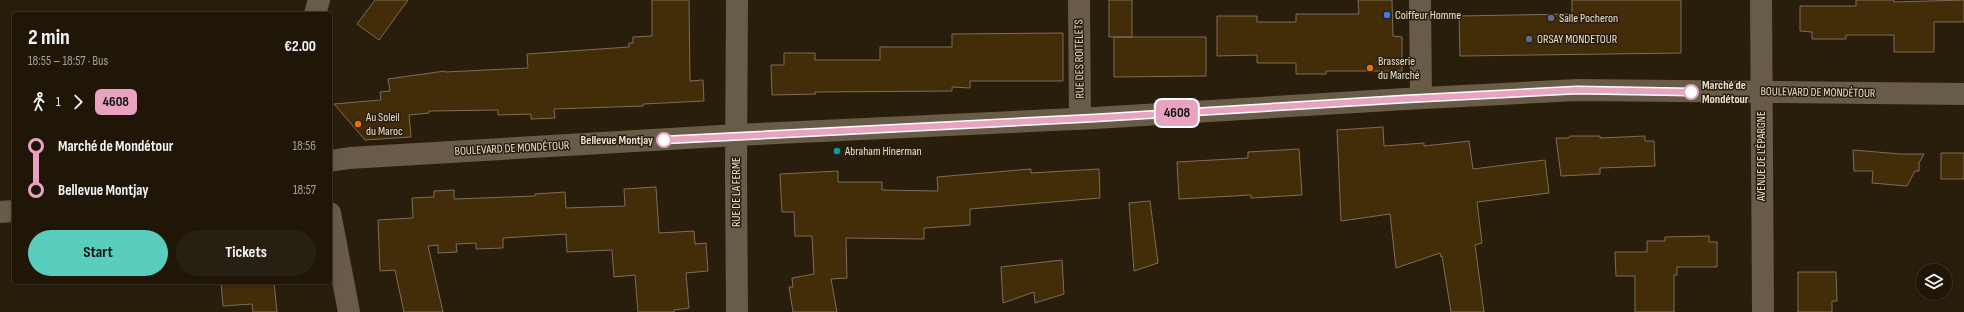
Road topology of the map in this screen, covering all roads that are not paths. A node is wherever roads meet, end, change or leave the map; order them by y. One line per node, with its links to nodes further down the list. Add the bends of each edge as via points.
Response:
1 (319, 0): 6 (street)
2 (737, 0): 11 (street, RUE DE LA FERME)
3 (1079, 0): 10 (street, RUE DES ROITELETS)
4 (1420, 0): 9 (street)
5 (1761, 0): 7 (street, AVENUE DE L'ÉPARGNE)
6 (316, 12)
7 (1761, 92): 8 (street, BOULEVARD DE MONDÉTOUR); 9 (street, BOULEVARD DE MONDÉTOUR, via 1577,90); 18 (street, AVENUE DE L'ÉPARGNE)
8 (1964, 94)
9 (1421, 98): 10 (street, BOULEVARD DE MONDÉTOUR)
10 (1080, 119): 11 (street, BOULEVARD DE MONDÉTOUR)
11 (737, 135): 12 (street, BOULEVARD DE MONDÉTOUR); 17 (street, RUE DE LA FERME)
12 (332, 161)
13 (12, 211): 14 (street)
14 (0, 212)
15 (332, 223): 16 (street)
16 (349, 312)
17 (737, 312)
18 (1763, 312)

